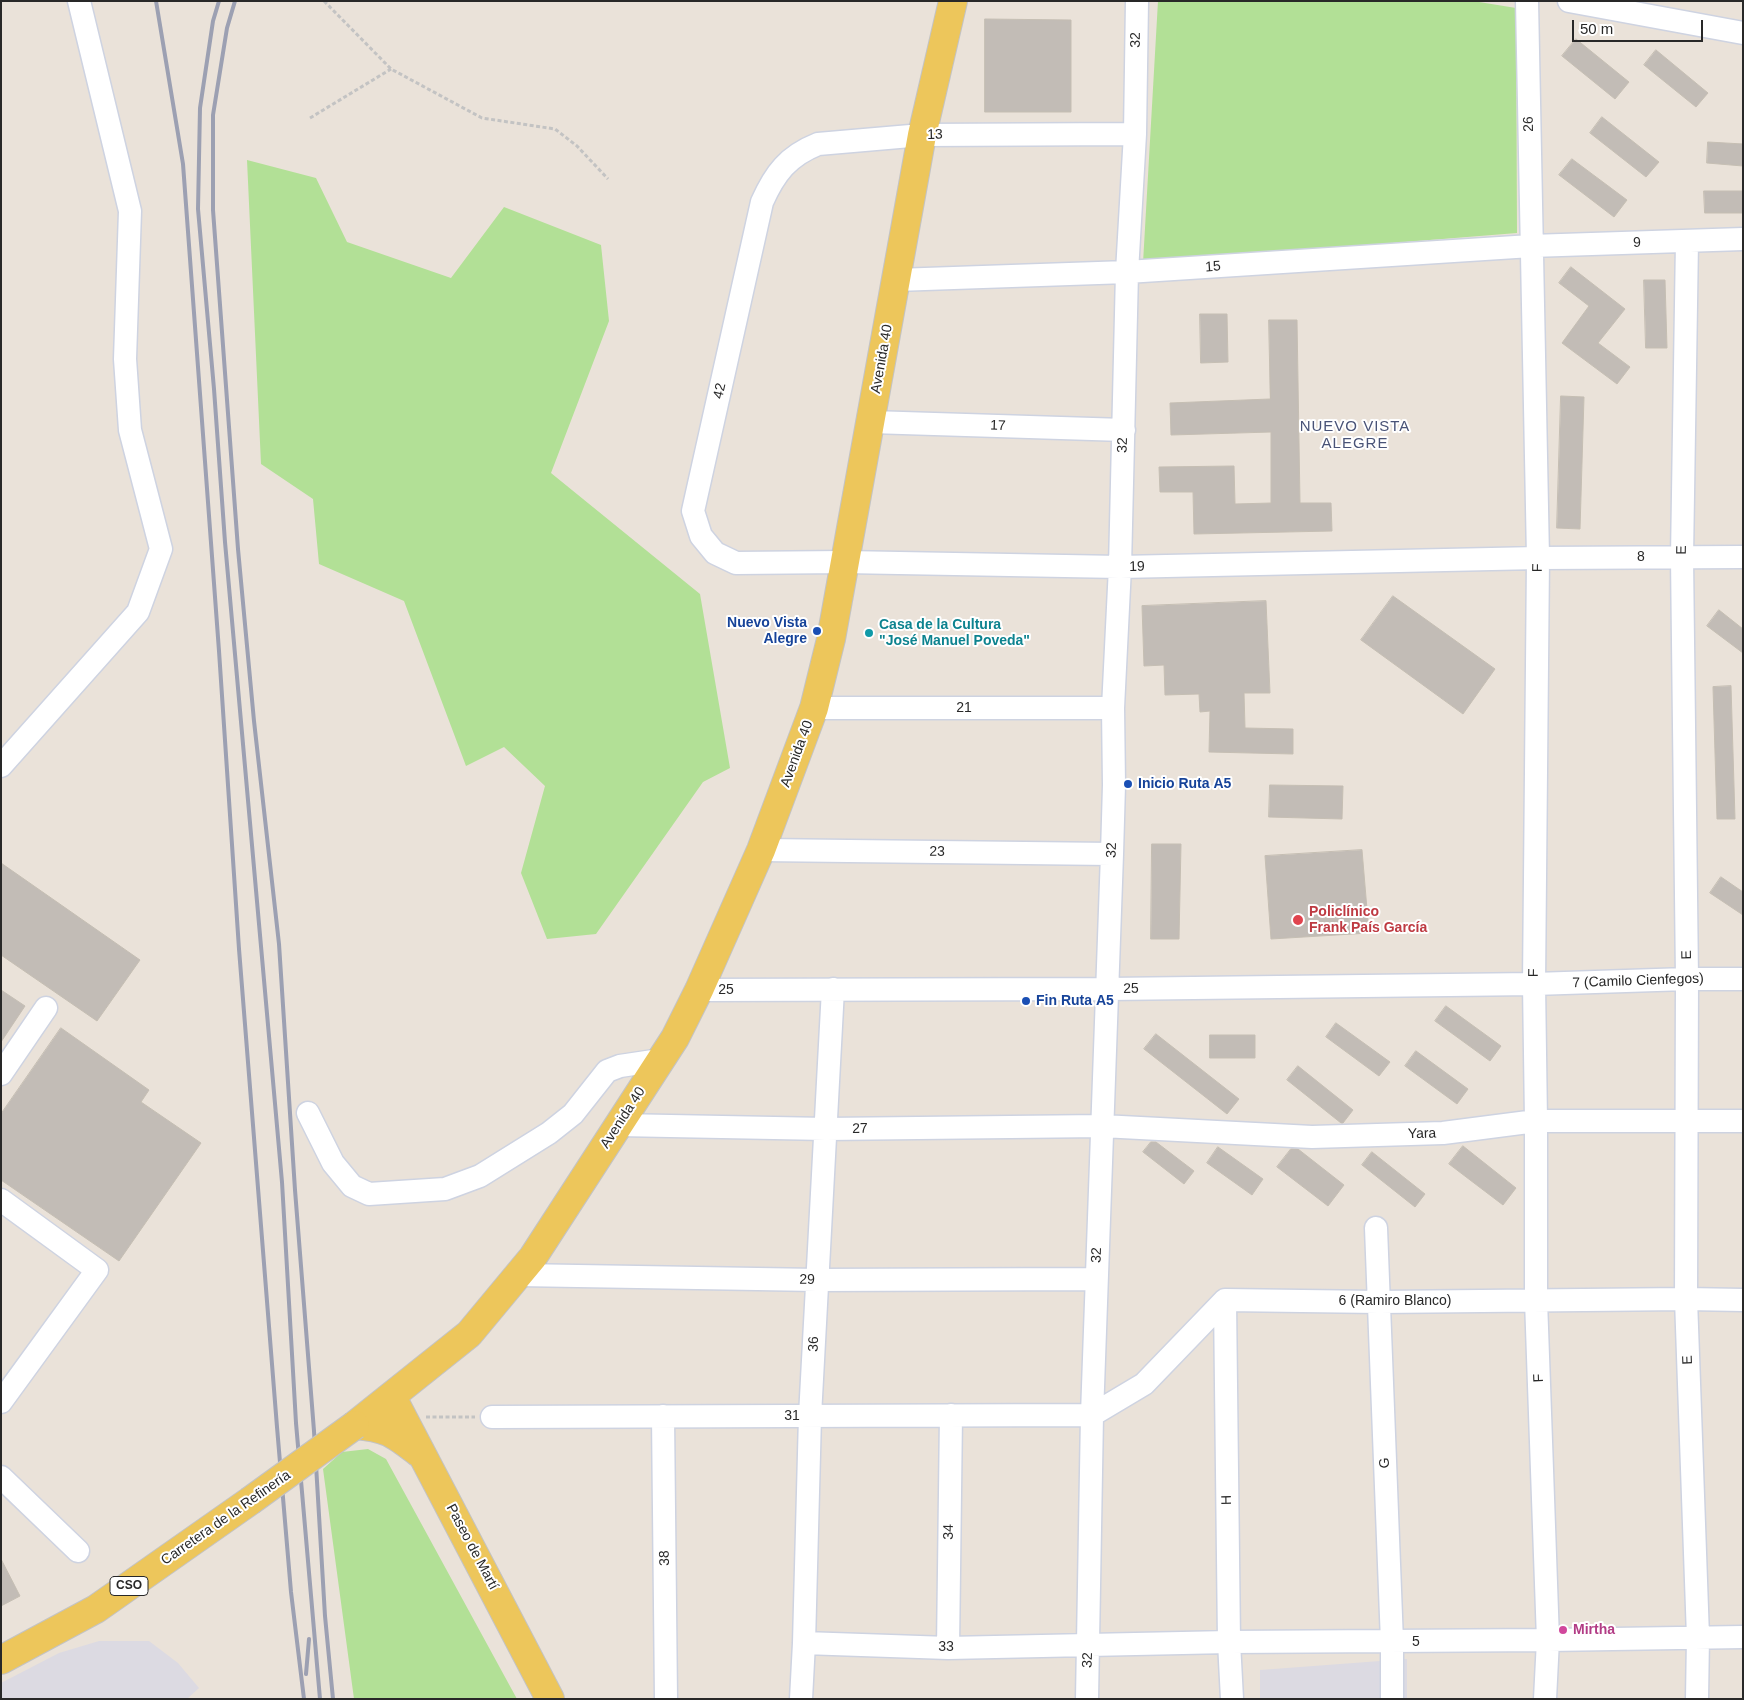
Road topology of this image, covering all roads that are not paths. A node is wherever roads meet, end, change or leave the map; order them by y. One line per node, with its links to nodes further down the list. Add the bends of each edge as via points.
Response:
1 (78, 1): 25 (street, via 130,211 125,358 130,430 160,549 138,612)
2 (953, 1): 8 (main road, Avenida 40)
3 (1137, 1): 7 (street, 32)
4 (1527, 1): 12 (street, 26)
5 (1569, 1): 6 (street)
6 (1743, 33)
7 (1135, 134): 8 (street, 13); 13 (street, 32)
8 (922, 135): 9 (street, 13, via 818,144 804,149 773,179); 14 (main road, Avenida 40)
9 (762, 202): 21 (street, 42, via 693,511 701,536 715,553)
10 (1743, 239): 11 (street, 9)
11 (1687, 241): 12 (street, 9); 17 (street, E)
12 (1531, 246): 13 (street, 15); 18 (street, F)
13 (1127, 272): 14 (street, 15); 16 (street, 32)
14 (896, 280): 15 (main road, Avenida 40)
15 (871, 422): 16 (street, 17); 20 (main road, Avenida 40)
16 (1124, 430): 22 (street, 32)
17 (1682, 557): 18 (street, 8); 19 (street, 8); 28 (street, E)
18 (1538, 558): 22 (street, 19); 30 (street, F)
19 (1743, 558)
20 (844, 562): 21 (street, 19); 22 (street, 19); 23 (main road, Avenida 40, via 831,638)
21 (736, 563)
22 (1120, 567): 24 (street, 32)
23 (814, 708): 24 (street, 21); 26 (main road, Avenida 40)
24 (1114, 708): 27 (street, 32)
25 (1, 766)
26 (761, 850): 27 (street, 23); 33 (main road, Avenida 40)
27 (1112, 854): 32 (street, 32)
28 (1687, 979): 29 (street, 7 (Camilo Cienfegos)); 30 (street, 7 (Camilo Cienfegos)); 40 (street, E)
29 (1743, 979)
30 (1534, 984): 32 (street, 25); 38 (street, F)
31 (833, 989): 32 (street, 25); 33 (street, 25); 43 (street, 36)
32 (1108, 989): 42 (street, 32)
33 (699, 990): 35 (main road, Avenida 40)
34 (46, 1008): 36 (street)
35 (660, 1060): 37 (street, via 607,1071 573,1114 549,1133 480,1176 445,1189 369,1194 352,1186 334,1163); 41 (main road, Avenida 40)
36 (1, 1074)
37 (308, 1113)
38 (1536, 1121): 40 (street, Yara); 42 (street, Yara, via 1443,1133 1312,1137); 51 (street, F)
39 (1743, 1121): 40 (street, Yara)
40 (1688, 1122): 49 (street, E)
41 (618, 1125): 43 (street, 27); 46 (main road, Avenida 40)
42 (1102, 1126): 43 (street, 27); 47 (street, 32)
43 (826, 1129): 48 (street, 36)
44 (1, 1200): 54 (street, via 98,1270)
45 (1376, 1228): 53 (street, G)
46 (518, 1275): 48 (street, 29); 55 (main road, Avenida 40, via 469,1334)
47 (1096, 1278): 48 (street, 29); 57 (street, 32)
48 (817, 1280): 59 (street, 36)
49 (1686, 1299): 51 (street, 6 (Ramiro Blanco)); 52 (street, 6 (Ramiro Blanco)); 66 (street, E)
50 (1225, 1300): 53 (street, 6 (Ramiro Blanco)); 57 (street, via 1144,1384); 68 (street, H)
51 (1536, 1300): 53 (street, 6 (Ramiro Blanco)); 67 (street, F)
52 (1743, 1300)
53 (1379, 1302): 69 (street, G)
54 (1, 1402)
55 (398, 1407): 61 (main road, Carretera de la Refinería / CSO); 62 (main road, Paseo de Martí)
56 (950, 1415): 57 (street, 31); 59 (street, 31); 72 (street, 34)
57 (1092, 1415): 71 (street, 32)
58 (663, 1416): 59 (street, 31); 60 (street, 31); 75 (street, 38)
59 (810, 1416): 70 (street, 36)
60 (492, 1417)
61 (355, 1425): 62 (main road, via 378,1427 394,1434); 73 (main road, Carretera de la Refinería / CSO, bridge, via 96,1610)
62 (424, 1457): 74 (main road, Paseo de Martí)
63 (1, 1477): 64 (street)
64 (78, 1551)
65 (1743, 1636): 66 (street, 5)
66 (1698, 1637): 67 (street, 5); 81 (street, E)
67 (1548, 1640): 69 (street, 5); 80 (street, F)
68 (1229, 1642): 69 (street, 5); 71 (street, 5); 78 (street, H)
69 (1392, 1642): 79 (street, G)
70 (804, 1644): 72 (street, 33); 76 (street, 36)
71 (1088, 1645): 72 (street, 33); 77 (street, 32)
72 (948, 1648)
73 (1, 1660)
74 (550, 1699)
75 (666, 1699)
76 (801, 1699)
77 (1087, 1699)
78 (1232, 1699)
79 (1392, 1699)
80 (1545, 1699)
81 (1697, 1699)

